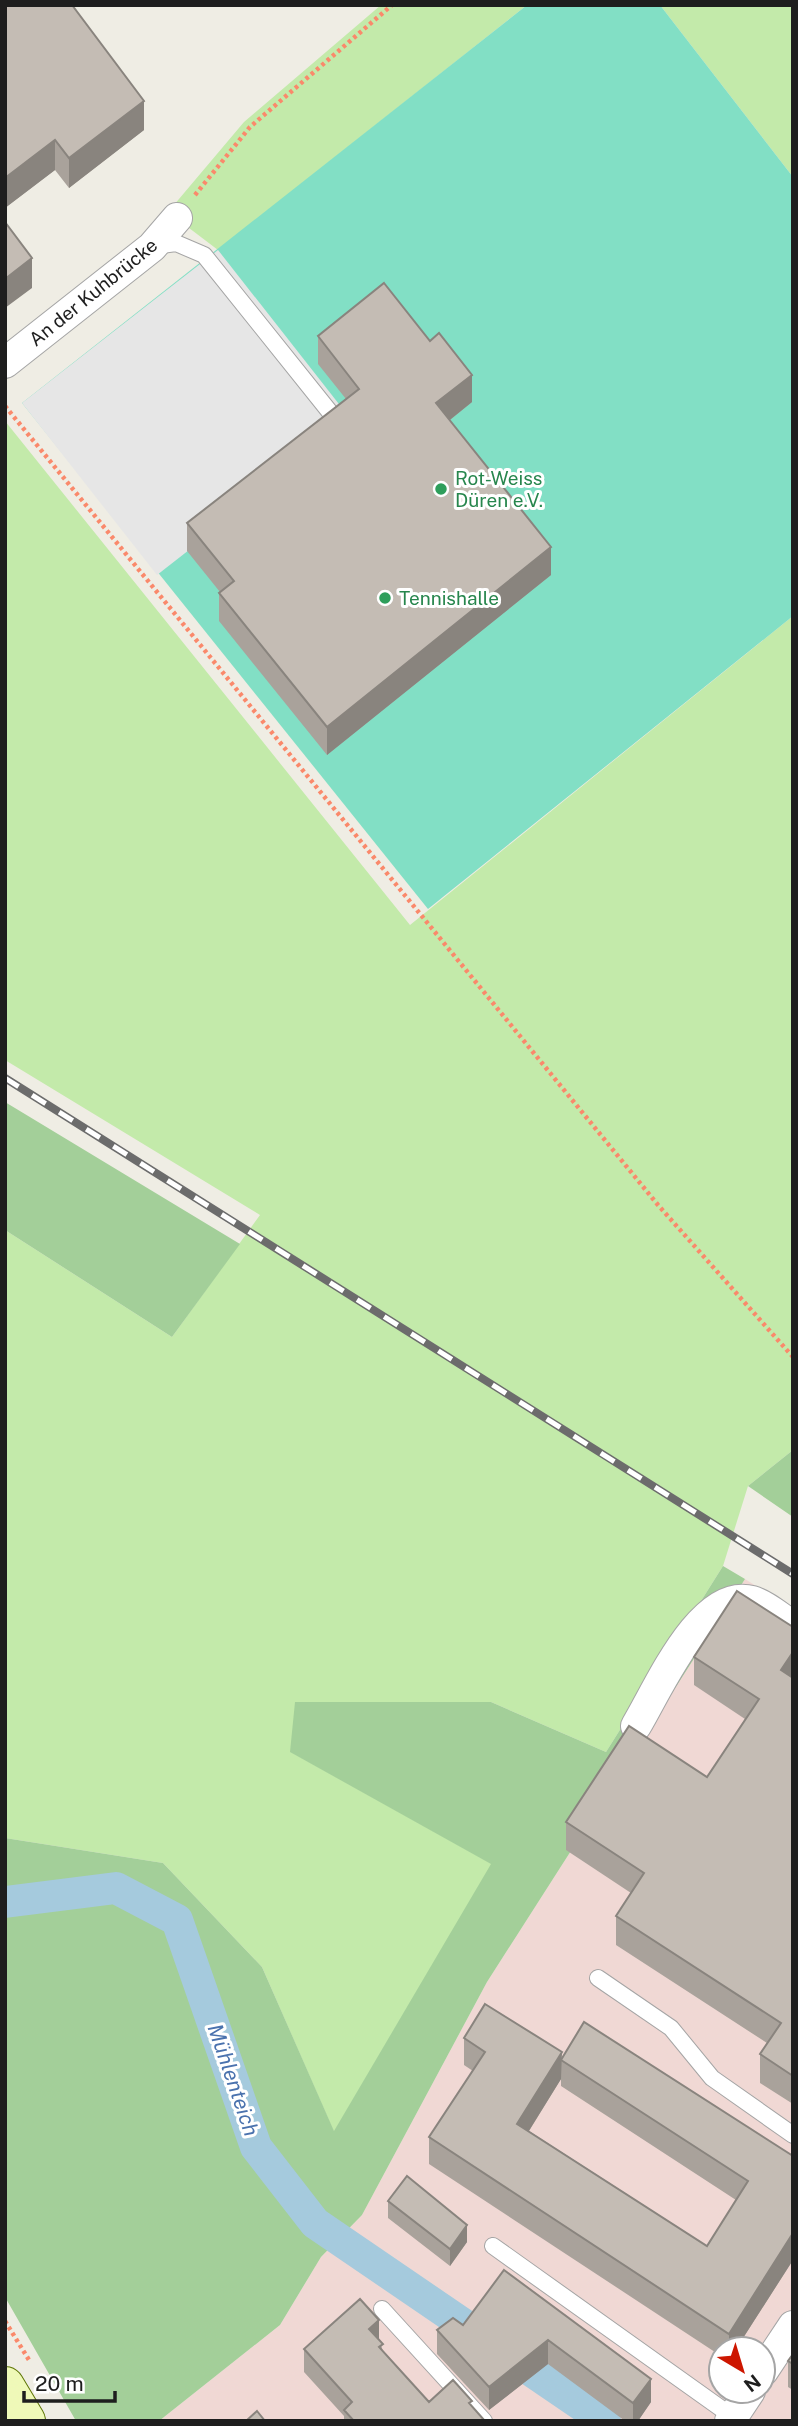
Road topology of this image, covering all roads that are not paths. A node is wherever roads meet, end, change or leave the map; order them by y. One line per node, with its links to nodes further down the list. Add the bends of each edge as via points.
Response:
1 (177, 218): 2 (street, An der Kuhbrücke)
2 (152, 247): 3 (street, An der Kuhbrücke); 4 (lane, via 176,243 204,254)
3 (5, 363)
4 (333, 416)
5 (793, 1626): 6 (street, via 754,1601 726,1601 709,1611)
6 (636, 1726)
7 (598, 1978): 8 (lane, via 671,2028 712,2078)
8 (793, 2135)
9 (494, 2246): 14 (lane)
10 (382, 2309): 16 (lane)
11 (793, 2326): 12 (street)
12 (777, 2350)
13 (5, 2386): 15 (main road)
14 (732, 2419)
15 (26, 2421)
16 (484, 2421)

